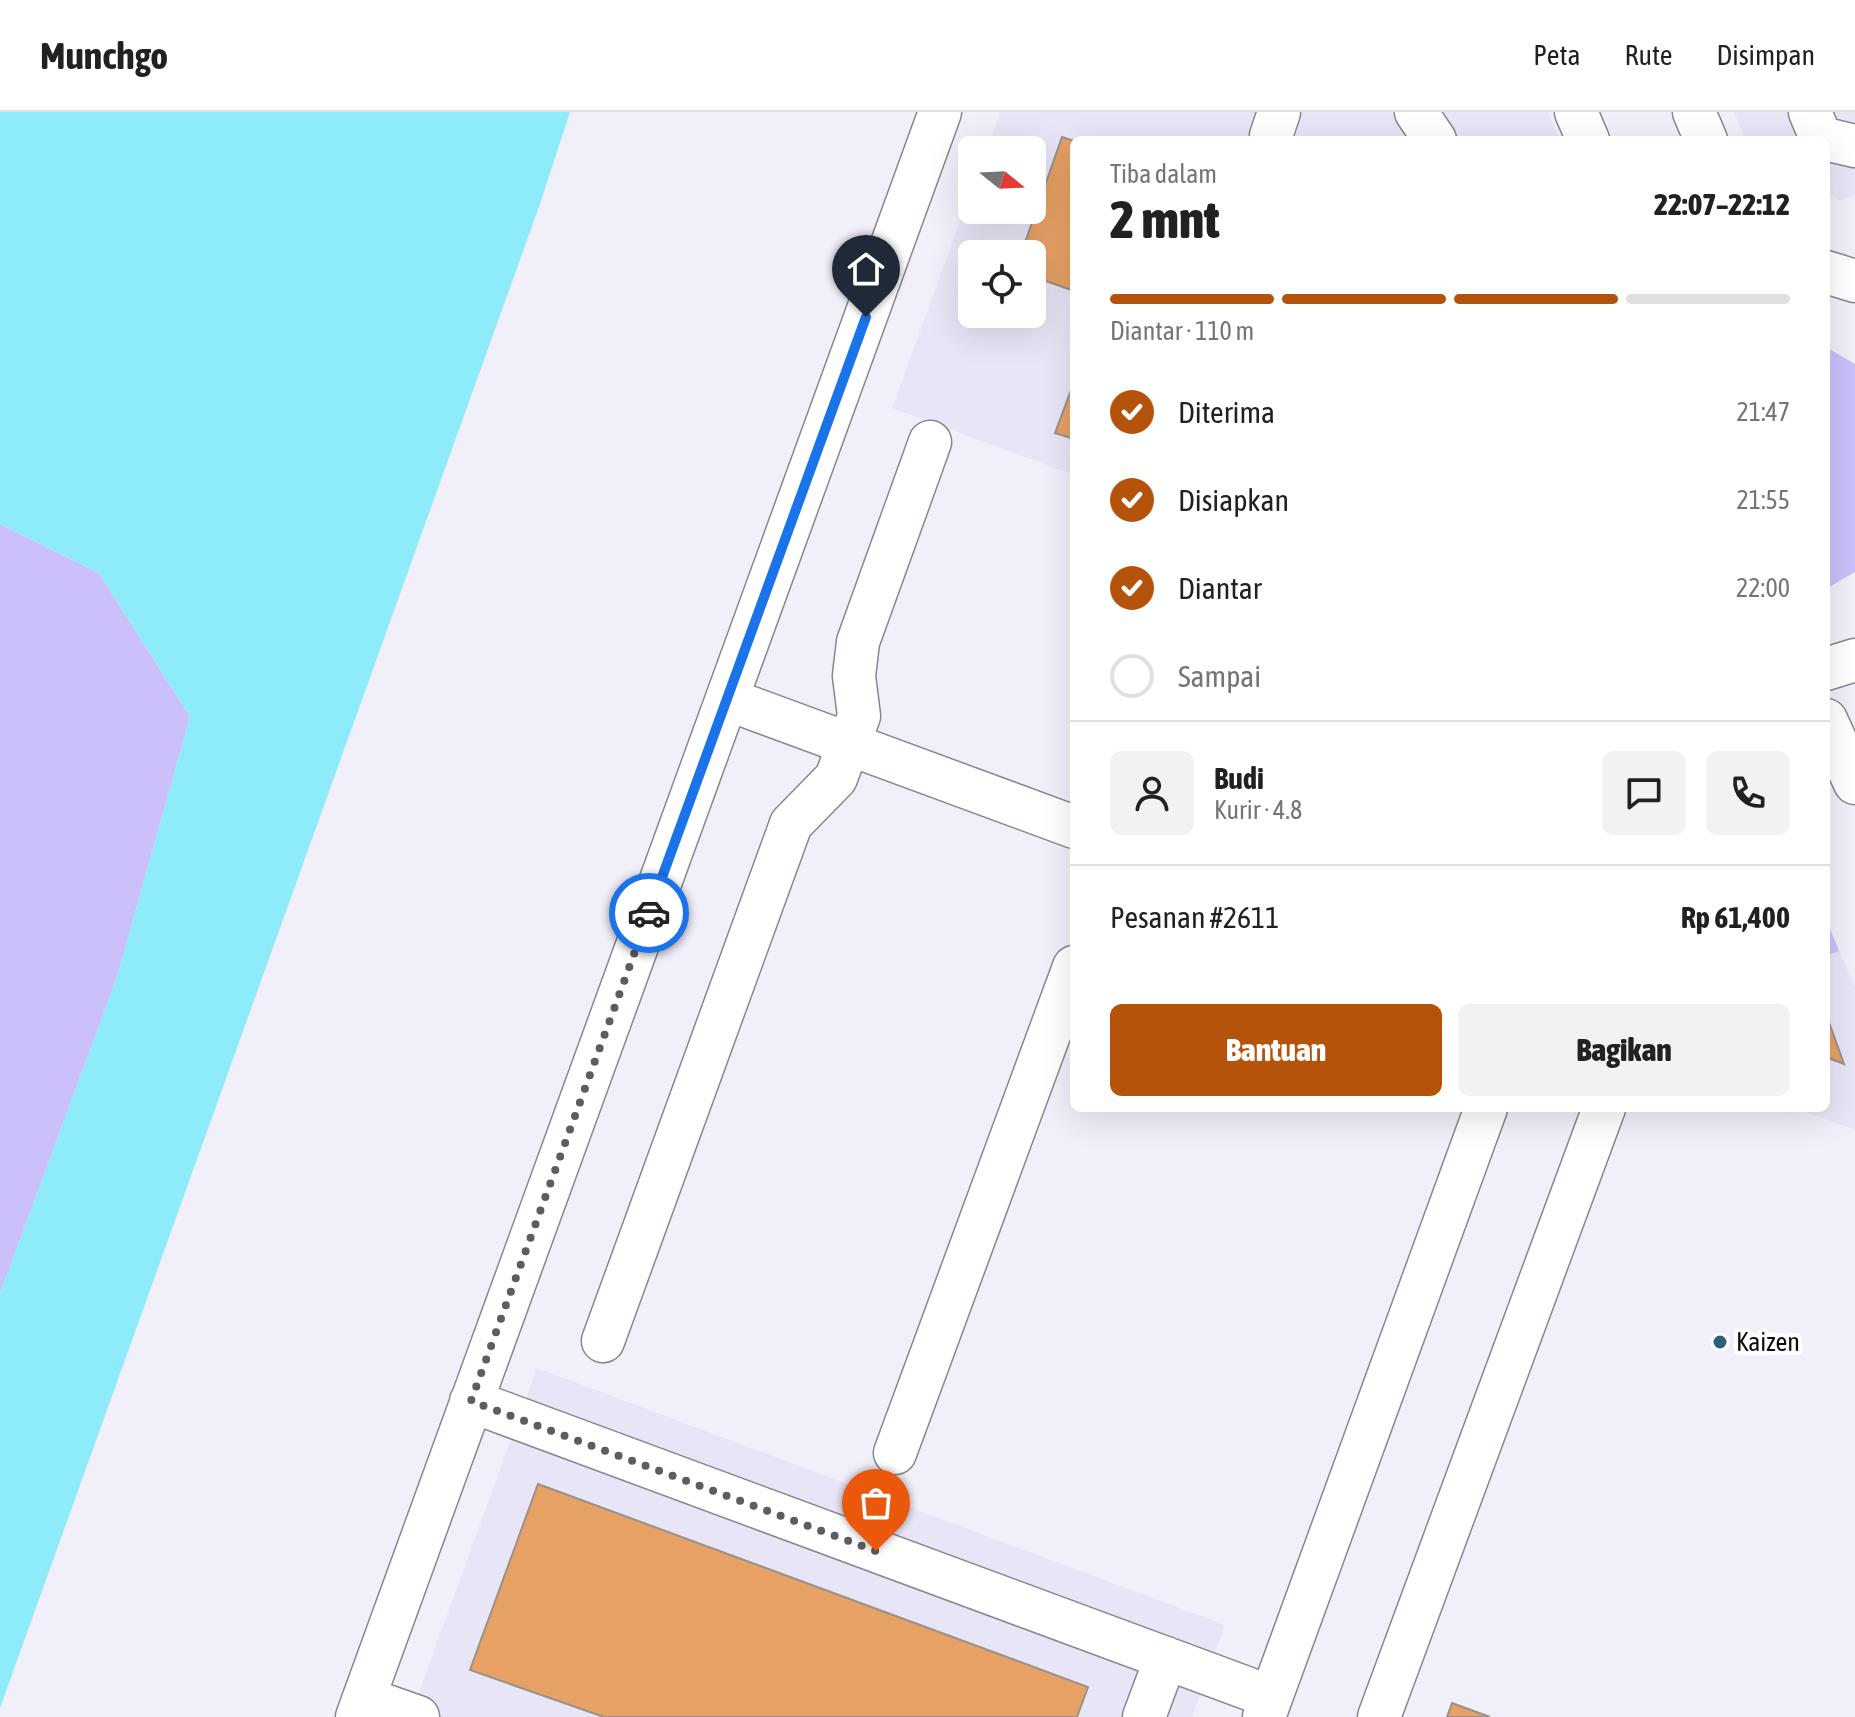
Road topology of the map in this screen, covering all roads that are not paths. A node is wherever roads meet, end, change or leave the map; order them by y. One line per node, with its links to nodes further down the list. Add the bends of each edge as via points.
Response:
1 (940, 112): 13 (street)
2 (1576, 112): 5 (street)
3 (1694, 112): 6 (street)
4 (1810, 112): 7 (street)
5 (1586, 136)
6 (1704, 136)
7 (1820, 136)
8 (1830, 140): 9 (street)
9 (1855, 146)
10 (930, 442): 15 (street, via 858,642 854,676 859,716)
11 (1855, 660): 12 (street)
12 (1830, 668)
13 (727, 699): 15 (street); 22 (street)
14 (1830, 729): 16 (street)
15 (849, 743): 17 (street); 21 (street, via 836,778 791,824)
16 (1855, 783)
17 (1070, 826)
18 (1070, 978): 23 (street)
19 (1485, 1112): 26 (street)
20 (1603, 1112): 29 (street)
21 (603, 1341)
22 (471, 1401): 24 (street); 25 (street)
23 (895, 1453)
24 (1166, 1658): 26 (street); 28 (street)
25 (360, 1707): 27 (street)
26 (1267, 1707)
27 (418, 1717)
28 (1144, 1717)
29 (1379, 1717)

